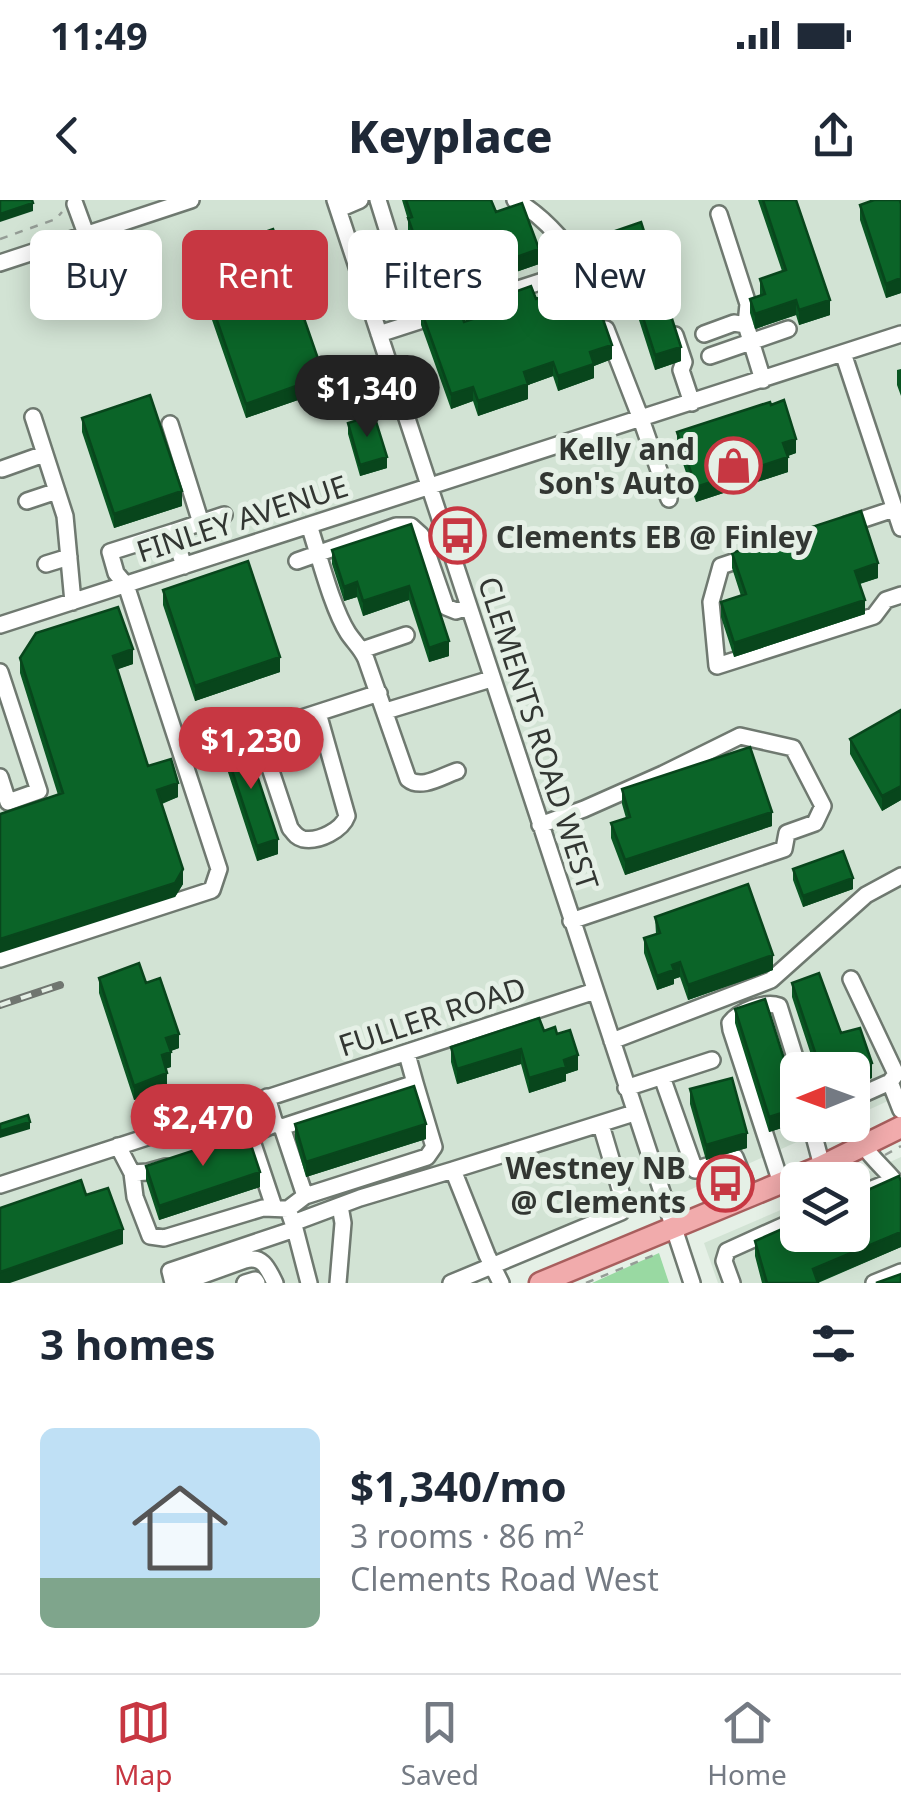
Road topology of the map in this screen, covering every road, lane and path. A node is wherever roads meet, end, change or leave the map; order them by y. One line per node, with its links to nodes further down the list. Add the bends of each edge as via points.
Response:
1 (191, 200): 9 (street)
2 (360, 200): 6 (street)
3 (378, 200): 16 (street)
4 (514, 200): 10 (street)
5 (70, 205): 8 (street); 11 (path, via 56,219)
6 (337, 205): 20 (street, CLEMENTS ROAD WEST)
7 (719, 214): 19 (street, via 748,304)
8 (84, 230)
9 (98, 230)
10 (552, 230)
11 (0, 238)
12 (30, 253): 13 (street)
13 (0, 263)
14 (538, 283): 16 (street)
15 (603, 320): 28 (street)
16 (416, 322): 20 (street)
17 (672, 326): 26 (street)
18 (788, 328): 19 (street)
19 (749, 333): 21 (street, via 734,323); 24 (street); 25 (street)
20 (379, 334): 32 (street, CLEMENTS ROAD WEST)
21 (704, 334)
22 (901, 334): 23 (street, FINLEY AVENUE)
23 (842, 353): 25 (street, FINLEY AVENUE); 36 (street)
24 (710, 356)
25 (763, 380): 26 (street, FINLEY AVENUE)
26 (692, 402): 28 (street, FINLEY AVENUE)
27 (32, 417): 30 (street)
28 (641, 419): 32 (street, FINLEY AVENUE); 34 (street)
29 (170, 424): 38 (street)
30 (44, 454): 31 (street); 33 (street)
31 (2, 468)
32 (428, 486): 39 (street, FINLEY AVENUE); 52 (street, CLEMENTS ROAD WEST)
33 (57, 491): 35 (street); 45 (street)
34 (669, 498)
35 (26, 501)
36 (894, 509): 40 (street); 42 (street)
37 (224, 515): 38 (street)
38 (201, 523): 41 (street)
39 (310, 526): 43 (street); 48 (street, FINLEY AVENUE)
40 (901, 528)
41 (173, 532): 48 (street); 49 (street, via 110,552)
42 (825, 532)
43 (319, 554): 46 (street); 52 (street, via 411,526 421,534 446,607); 55 (street, via 338,612)
44 (756, 554): 50 (street, via 721,566 711,602 718,666 874,616 886,600)
45 (69, 557): 47 (street); 51 (street)
46 (297, 561)
47 (46, 564)
48 (184, 566): 49 (street, FINLEY AVENUE)
49 (126, 585): 51 (street, FINLEY AVENUE); 68 (street, via 220,868 217,880 212,890)
50 (901, 596)
51 (74, 602): 53 (street, FINLEY AVENUE)
52 (468, 607): 57 (street, CLEMENTS ROAD WEST)
53 (0, 626)
54 (406, 635): 55 (street)
55 (362, 650): 58 (street)
56 (0, 672): 64 (street, via 40,791 8,802)
57 (491, 679): 59 (street); 65 (street, CLEMENTS ROAD WEST)
58 (379, 693): 59 (street); 60 (street)
59 (386, 712): 63 (street, via 412,783)
60 (318, 713): 61 (street); 61 (street, via 347,816 332,832 303,839 290,828)
61 (258, 732): 62 (street)
62 (209, 748)
63 (457, 771)
64 (0, 778)
65 (540, 825): 67 (street, CLEMENTS ROAD WEST); 67 (street, via 740,736 793,748 823,806 815,823 786,833 784,849)
66 (901, 876): 71 (street, via 866,895 771,980)
67 (571, 921): 70 (street, CLEMENTS ROAD WEST)
68 (0, 959)
69 (851, 980): 76 (street, via 896,1074)
70 (595, 992): 71 (street, CLEMENTS ROAD WEST); 73 (street, FULLER ROAD)
71 (612, 1041): 78 (street, CLEMENTS ROAD WEST)
72 (793, 1052): 95 (street, via 779,1006 764,1005 730,1023)
73 (407, 1054): 77 (street); 80 (street, FULLER ROAD)
74 (712, 1060): 75 (street)
75 (662, 1077): 78 (street); 101 (street, via 695,1170 736,1157)
76 (890, 1082): 79 (street); 82 (street)
77 (416, 1083): 85 (street); 100 (street, via 434,1147 427,1157)
78 (626, 1088): 83 (street, CLEMENTS ROAD WEST)
79 (870, 1091)
80 (267, 1097): 81 (street, FULLER ROAD); 85 (street)
81 (234, 1108): 87 (street); 88 (street, FULLER ROAD)
82 (901, 1110)
83 (634, 1112): 84 (street); 104 (street, CLEMENTS ROAD WEST)
84 (601, 1125): 93 (street); 107 (street, via 621,1212)
85 (279, 1126): 87 (street); 100 (street)
86 (901, 1127): 89 (main road)
87 (248, 1138): 90 (street); 103 (street)
88 (118, 1146): 94 (street); 97 (street, FULLER ROAD)
89 (864, 1146): 92 (main road); 98 (street)
90 (213, 1152)
91 (181, 1162): 94 (street)
92 (830, 1162)
93 (453, 1170): 102 (street); 107 (street)
94 (132, 1174): 103 (street, via 150,1236 164,1238 262,1208)
95 (780, 1181)
96 (780, 1184): 101 (main road)
97 (0, 1185)
98 (898, 1185): 99 (street)
99 (870, 1192)
100 (305, 1196): 103 (street)
101 (751, 1196): 104 (main road)
102 (340, 1206): 103 (street); 115 (street)
103 (288, 1217): 109 (street, via 170,1270); 114 (street)
104 (673, 1228): 118 (main road); 120 (street, CLEMENTS ROAD WEST)
105 (780, 1228): 121 (street, via 728,1250 724,1261)
106 (659, 1253): 119 (path)
107 (492, 1265): 116 (street); 117 (street)
108 (901, 1272): 122 (street)
109 (174, 1283)
110 (182, 1283): 113 (street, via 256,1258)
111 (245, 1283): 112 (street)
112 (256, 1283)
113 (275, 1283)
114 (309, 1283)
115 (338, 1283)
116 (450, 1283)
117 (502, 1283)
118 (540, 1283)
119 (586, 1283)
120 (692, 1283)
121 (732, 1283)
122 (874, 1283)

